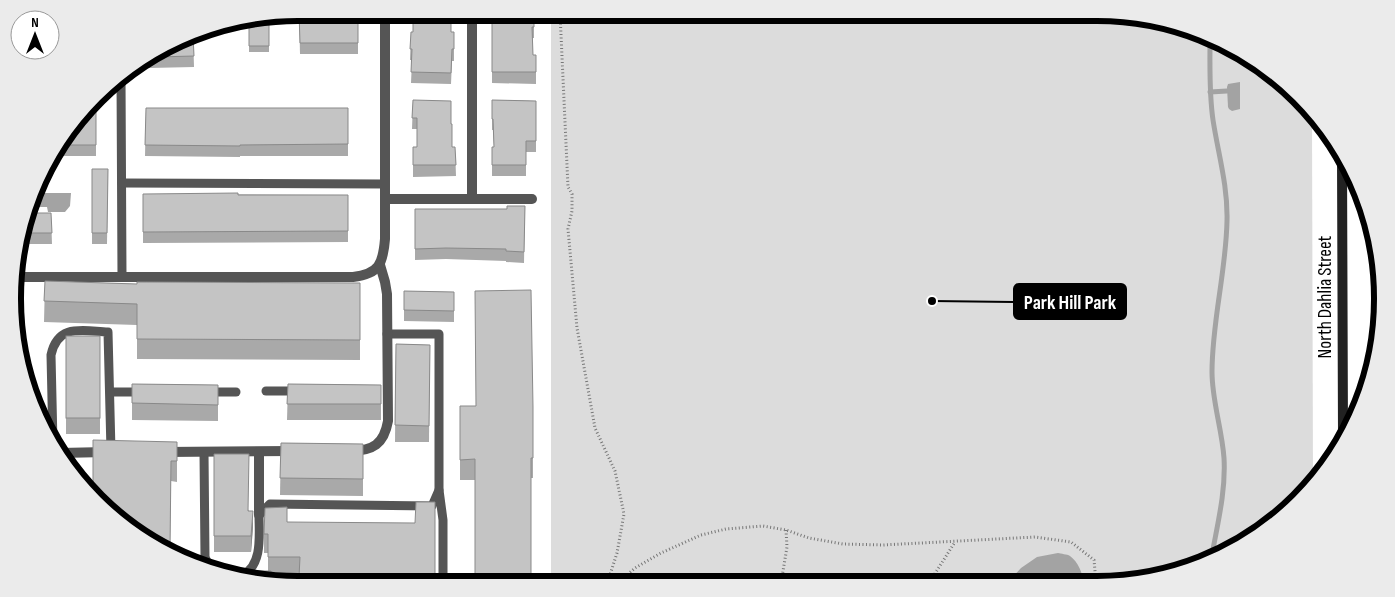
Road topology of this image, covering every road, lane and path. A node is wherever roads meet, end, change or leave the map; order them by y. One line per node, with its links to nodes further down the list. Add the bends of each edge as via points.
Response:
1 (385, 21): 7 (street)
2 (472, 21): 9 (street)
3 (560, 21): 37 (path, via 568,187 572,194 568,229 577,328 595,428 615,471 624,514)
4 (121, 86): 6 (lane)
5 (1342, 170): 22 (street, North Dahlia Street)
6 (122, 183): 7 (lane); 13 (lane)
7 (385, 184): 8 (street)
8 (385, 199): 9 (street); 11 (street, via 385,248)
9 (472, 199): 10 (street)
10 (532, 199)
11 (380, 265): 13 (street, via 369,274 353,277); 14 (street, via 386,282)
12 (22, 277): 13 (street)
13 (122, 277)
14 (387, 334): 23 (street, via 383,390 388,421 384,434 380,442 368,450); 30 (lane, via 439,334)
15 (266, 391): 16 (lane)
16 (313, 391)
17 (110, 392): 18 (lane); 21 (lane, via 108,332 69,331 54,344 51,355); 25 (lane)
18 (148, 392)
19 (197, 392): 20 (lane)
20 (236, 392)
21 (52, 425)
22 (1343, 425)
23 (342, 451)
24 (67, 452): 25 (street)
25 (116, 452)
26 (158, 452): 27 (street)
27 (204, 452): 28 (street); 34 (lane)
28 (258, 452): 29 (street); 31 (street)
29 (305, 452)
30 (439, 490): 31 (lane, via 432,506 270,504); 36 (lane, via 443,520)
31 (259, 515): 35 (lane, via 259,546 256,560)
32 (786, 530): 33 (path, via 843,544); 38 (path, via 762,526 701,534 661,553); 39 (path)
33 (955, 542): 40 (path); 41 (path, via 1035,537 1071,542 1094,560)
34 (206, 560)
35 (249, 571)
36 (443, 576)
37 (610, 576)
38 (626, 576)
39 (782, 576)
40 (933, 576)
41 (1095, 576)

